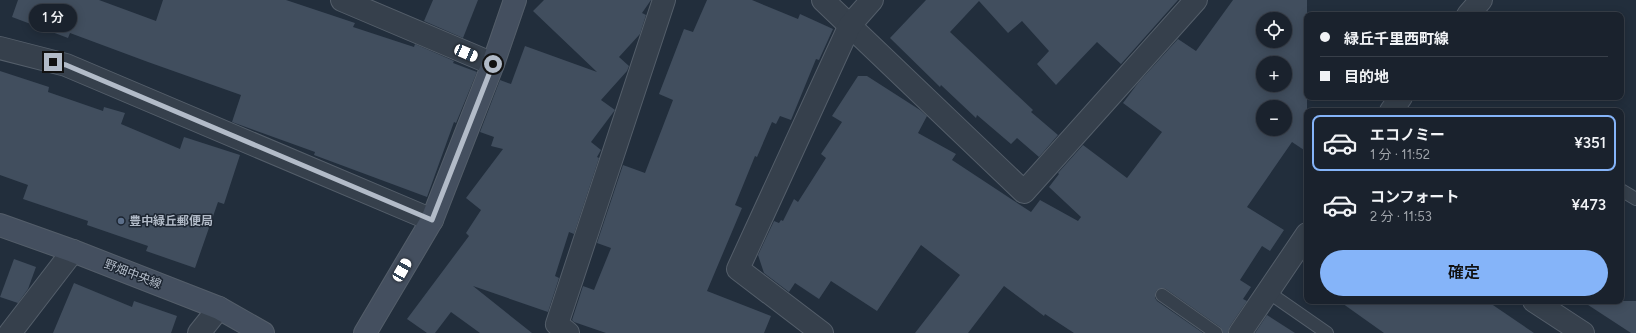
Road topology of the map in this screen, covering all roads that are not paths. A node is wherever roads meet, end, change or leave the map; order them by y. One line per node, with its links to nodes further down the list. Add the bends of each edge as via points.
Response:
1 (342, 0): 11 (street)
2 (515, 0): 11 (street)
3 (664, 0): 26 (street, via 557,324)
4 (823, 0): 9 (street)
5 (872, 0): 9 (street)
6 (1196, 0): 9 (street, via 1024,192)
7 (1481, 0): 8 (street)
8 (1471, 12)
9 (850, 25): 27 (street, via 738,269)
10 (0, 48): 14 (street, via 66,65)
11 (493, 64): 14 (street)
12 (1624, 192): 13 (lane)
13 (1636, 200)
14 (432, 220): 25 (street)
15 (0, 225): 17 (street, 野畑中央線)
16 (1304, 238): 18 (street)
17 (73, 250): 21 (street, 野畑中央線); 22 (street)
18 (1268, 292): 29 (street); 30 (lane)
19 (1162, 295): 28 (lane)
20 (1538, 304): 31 (street)
21 (219, 308): 23 (street); 24 (street, 野畑中央線)
22 (10, 333)
23 (199, 333)
24 (263, 333)
25 (365, 333)
26 (568, 333)
27 (822, 333)
28 (1216, 333)
29 (1240, 333)
30 (1327, 333)
31 (1582, 333)

